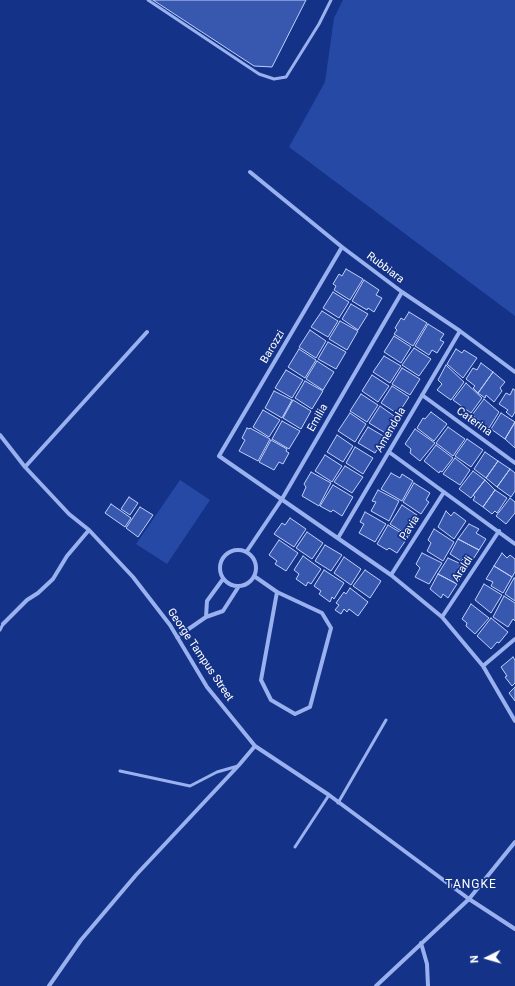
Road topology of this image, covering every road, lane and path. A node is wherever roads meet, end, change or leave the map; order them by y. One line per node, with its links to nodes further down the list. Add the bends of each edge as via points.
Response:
1 (148, 0): 2 (lane, via 259,74 274,79 286,77 319,24)
2 (330, 0)
3 (250, 172): 4 (street, Rubbiara)
4 (342, 247): 5 (street, Rubbiara); 15 (street, Barozzi, via 219,456)
5 (402, 292): 6 (street, Rubbiara); 15 (street, Emilia)
6 (460, 331): 8 (street, Rubbiara); 9 (street, Amendola)
7 (147, 332): 13 (street)
8 (515, 372)
9 (422, 395): 11 (street, Amendola); 12 (street, Caterina)
10 (0, 435): 13 (street, George Tampus Street)
11 (389, 452): 14 (street); 18 (street, Amendola)
12 (515, 463)
13 (25, 467): 16 (street, George Tampus Street, via 69,514)
14 (444, 492): 17 (street); 21 (street, Pavia)
15 (282, 499): 18 (street); 20 (street, Emilia)
16 (89, 530): 28 (street, via 67,556 53,579); 30 (street, George Tampus Street, via 133,577)
17 (499, 531): 19 (street); 27 (street, Araldi)
18 (338, 538): 21 (street)
19 (515, 544)
20 (246, 551): 22 (street, via 254,558); 23 (street, via 232,549 226,553 219,565)
21 (391, 575): 27 (street)
22 (254, 576): 24 (street, via 246,585); 25 (street)
23 (223, 579): 24 (street, via 230,585); 26 (street, via 207,601)
24 (239, 586): 26 (street, via 224,611)
25 (277, 592): 25 (street, via 261,680 271,700 295,714 310,707 331,628 322,613)
26 (206, 617): 30 (street)
27 (442, 617): 32 (street)
28 (3, 624): 29 (lane)
29 (0, 630)
30 (177, 637): 35 (street, George Tampus Street, via 207,687)
31 (515, 639): 32 (street)
32 (483, 666): 34 (street)
33 (386, 720): 39 (lane)
34 (515, 721)
35 (254, 746): 36 (street); 38 (street, George Tampus Street)
36 (240, 765): 37 (lane, via 217,772 190,786); 45 (street, via 136,875 82,940)
37 (120, 771)
38 (329, 795): 39 (street, George Tampus Street); 41 (lane)
39 (338, 803): 42 (street, George Tampus Street)
40 (515, 842): 42 (street)
41 (295, 847)
42 (469, 899): 43 (street, George Tampus Street); 44 (street)
43 (515, 929)
44 (422, 943): 46 (street); 47 (street, via 427,964)
45 (49, 986)
46 (376, 986)
47 (428, 986)

